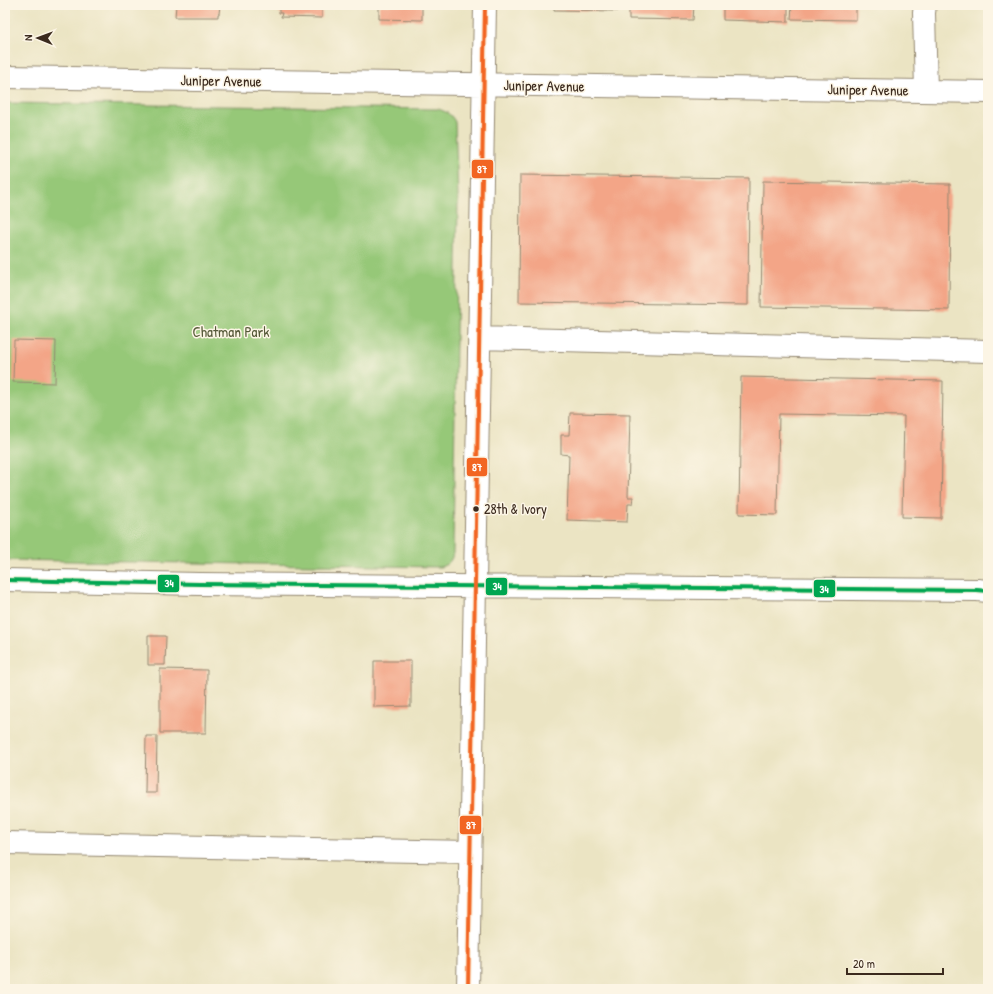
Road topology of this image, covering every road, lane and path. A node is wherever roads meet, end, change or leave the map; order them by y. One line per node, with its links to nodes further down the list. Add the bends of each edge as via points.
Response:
1 (484, 5): 4 (street)
2 (925, 5): 5 (street)
3 (5, 77): 4 (street, Juniper Avenue)
4 (483, 85): 5 (street, Juniper Avenue); 7 (street)
5 (926, 91): 6 (street, Juniper Avenue)
6 (988, 92)
7 (479, 338): 8 (street); 12 (street)
8 (988, 351)
9 (5, 363): 10 (path)
10 (9, 363)
11 (5, 580): 12 (street)
12 (475, 586): 13 (street); 15 (street)
13 (988, 591)
14 (5, 843): 15 (street)
15 (470, 852): 16 (street)
16 (468, 989)

